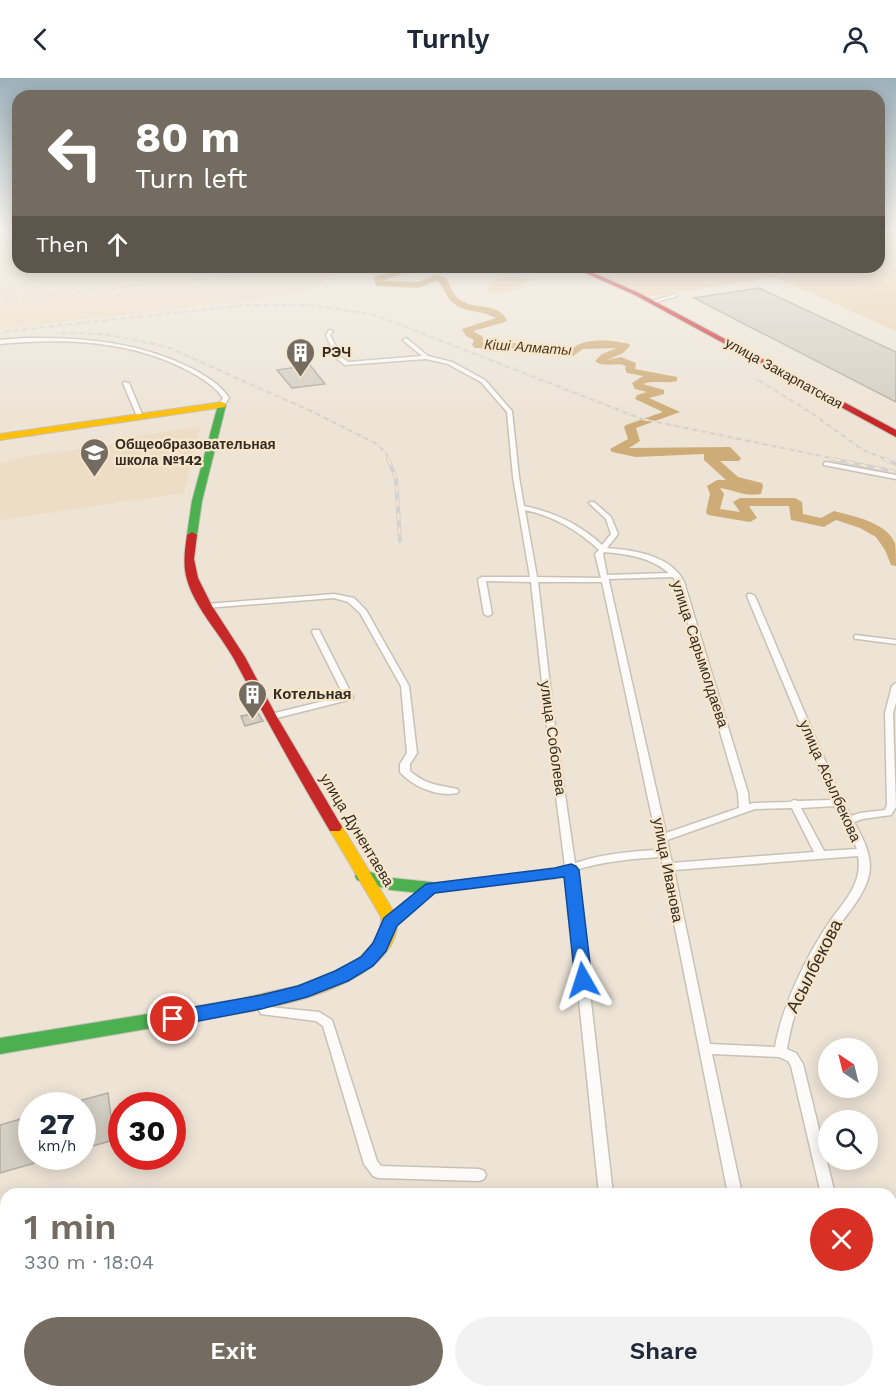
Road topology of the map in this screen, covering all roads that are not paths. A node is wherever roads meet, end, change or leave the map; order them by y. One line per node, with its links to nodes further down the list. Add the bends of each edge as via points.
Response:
1 (631, 293): 3 (street, улица Закарпатская)
2 (675, 295): 3 (street)
3 (652, 302): 11 (street, улица Закарпатская)
4 (331, 331): 7 (street, via 328,335 339,358 347,364)
5 (406, 340): 7 (street, улица Соболева)
6 (0, 342): 9 (street, via 68,339 141,351 185,366 206,379 226,398)
7 (426, 357): 16 (street, улица Соболева, via 450,363 483,381 510,412)
8 (126, 383): 10 (street)
9 (222, 405): 10 (street); 12 (street); 22 (street, улица Дунентаева, via 198,495 189,559 192,578)
10 (139, 414): 12 (street)
11 (896, 434)
12 (0, 435)
13 (826, 464): 14 (street)
14 (896, 477)
15 (592, 503): 17 (street, via 609,518 615,534)
16 (522, 507): 17 (street, via 550,515 585,534); 20 (street, улица Соболева)
17 (603, 550): 18 (street, улица Сарымолдаева, via 640,555); 19 (street, улица Иванова, via 599,554)
18 (676, 575): 19 (street); 32 (street, улица Сарымолдаева, via 723,723)
19 (605, 578): 20 (street); 34 (street, улица Иванова)
20 (534, 579): 23 (street, via 482,579); 39 (street, улица Соболева)
21 (751, 596): 31 (street, улица Асылбекова)
22 (206, 606): 28 (street, улица Дунентаева, via 239,657); 29 (street, via 334,596 355,602 405,686 412,753 405,772 439,791)
23 (488, 614)
24 (316, 632): 28 (street, via 349,697)
25 (858, 637): 26 (street)
26 (896, 642)
27 (896, 686): 33 (street, via 889,712 892,805 888,813)
28 (270, 717): 40 (street, улица Дунентаева)
29 (454, 791)
30 (794, 803): 31 (street); 32 (street); 37 (street)
31 (838, 803): 33 (street, улица Асылбекова)
32 (744, 809): 34 (street)
33 (849, 821): 35 (street, улица Асылбекова)
34 (662, 838): 36 (street, улица Иванова)
35 (861, 852): 37 (street, улица Асылбекова); 46 (street, Асылбекова, via 865,867 861,886 823,941 790,1009)
36 (665, 853): 38 (street, улица Иванова); 39 (street, via 586,862)
37 (820, 855): 38 (street, улица Асылбекова)
38 (667, 867): 45 (street, улица Иванова)
39 (571, 870): 41 (street); 48 (street, улица Соболева)
40 (363, 876): 41 (street, via 391,884); 42 (street, улица Дунентаева)
41 (431, 888): 42 (street)
42 (390, 922): 43 (street, via 380,946 367,961 301,992)
43 (261, 1002): 44 (street); 47 (street, via 265,1011 319,1017 328,1023 371,1164 378,1172)
44 (0, 1046)
45 (705, 1050): 46 (street); 49 (street, улица Иванова)
46 (780, 1052): 50 (street, via 797,1064)
47 (479, 1175)
48 (605, 1188)
49 (734, 1188)
50 (827, 1188)

